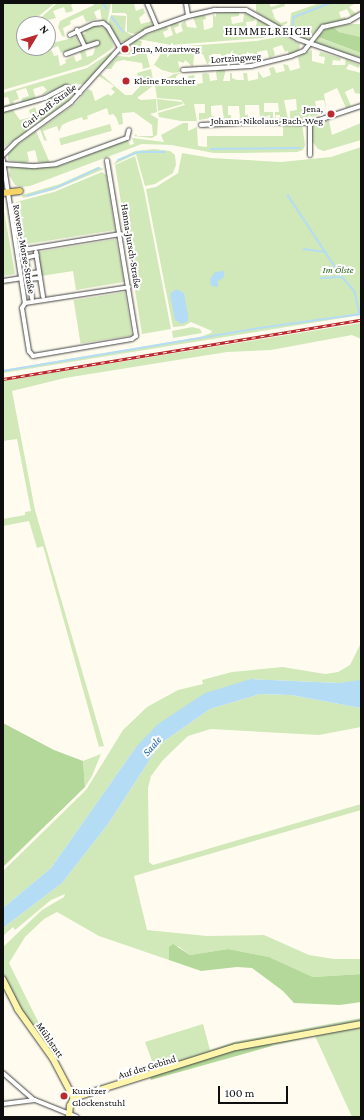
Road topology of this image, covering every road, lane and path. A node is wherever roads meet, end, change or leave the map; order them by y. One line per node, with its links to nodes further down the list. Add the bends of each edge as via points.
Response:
1 (147, 3): 8 (street)
2 (186, 3): 5 (street)
3 (236, 6): 5 (street, Carl-Orff-Straße); 12 (street, Carl-Orff-Straße, via 255,13)
4 (361, 14): 6 (street)
5 (188, 16): 8 (street, Carl-Orff-Straße)
6 (356, 18): 7 (street); 12 (street, Lortzingweg, via 323,27)
7 (361, 20)
8 (157, 27): 14 (street, Carl-Orff-Straße, via 135,37)
9 (77, 30): 10 (street); 13 (street); 14 (street, via 103,23)
10 (70, 35)
11 (97, 43): 13 (street)
12 (309, 44): 16 (street, Carl-Orff-Straße); 17 (street, Lortzingweg, via 296,54 264,64)
13 (84, 47): 15 (street)
14 (120, 48): 18 (street, Carl-Orff-Straße)
15 (66, 54)
16 (361, 61)
17 (183, 70)
18 (80, 93): 20 (street, via 66,87 45,98); 24 (street, Carl-Orff-Straße, via 12,145)
19 (361, 106): 21 (street)
20 (3, 110)
21 (310, 124): 22 (street, via 260,122); 25 (street)
22 (202, 125)
23 (129, 130): 28 (street, via 127,138 56,164)
24 (3, 155)
25 (310, 155)
26 (3, 160): 28 (street)
27 (106, 160): 31 (street, Hanna-Jursch-Straße)
28 (3, 164): 30 (street)
29 (20, 191): 30 (main road)
30 (5, 193): 32 (street, Rowena-Morse-Straße)
31 (121, 234): 32 (street); 39 (street, Hanna-Jursch-Straße)
32 (17, 251): 35 (street, Rowena-Morse-Straße)
33 (40, 272): 34 (street); 34 (street, via 36,254 25,256); 36 (street)
34 (27, 273): 37 (street)
35 (21, 278): 38 (street); 42 (street, Rowena-Morse-Straße)
36 (40, 278): 37 (street); 40 (street)
37 (29, 280): 41 (street)
38 (3, 281)
39 (129, 287): 42 (street); 43 (street, Hanna-Jursch-Straße, via 136,336 124,341 34,356)
40 (44, 296)
41 (32, 298)
42 (26, 303): 43 (street, Rowena-Morse-Straße, via 22,308)
43 (30, 354)
44 (3, 979): 47 (street, Mühlstatt, via 18,1009 52,1058)
45 (361, 1024): 47 (street, Auf der Gebind, via 225,1050)
46 (3, 1073): 48 (street)
47 (74, 1098): 50 (street)
48 (35, 1100): 49 (street); 50 (street)
49 (3, 1104)
50 (69, 1115): 51 (street)
51 (77, 1117)

